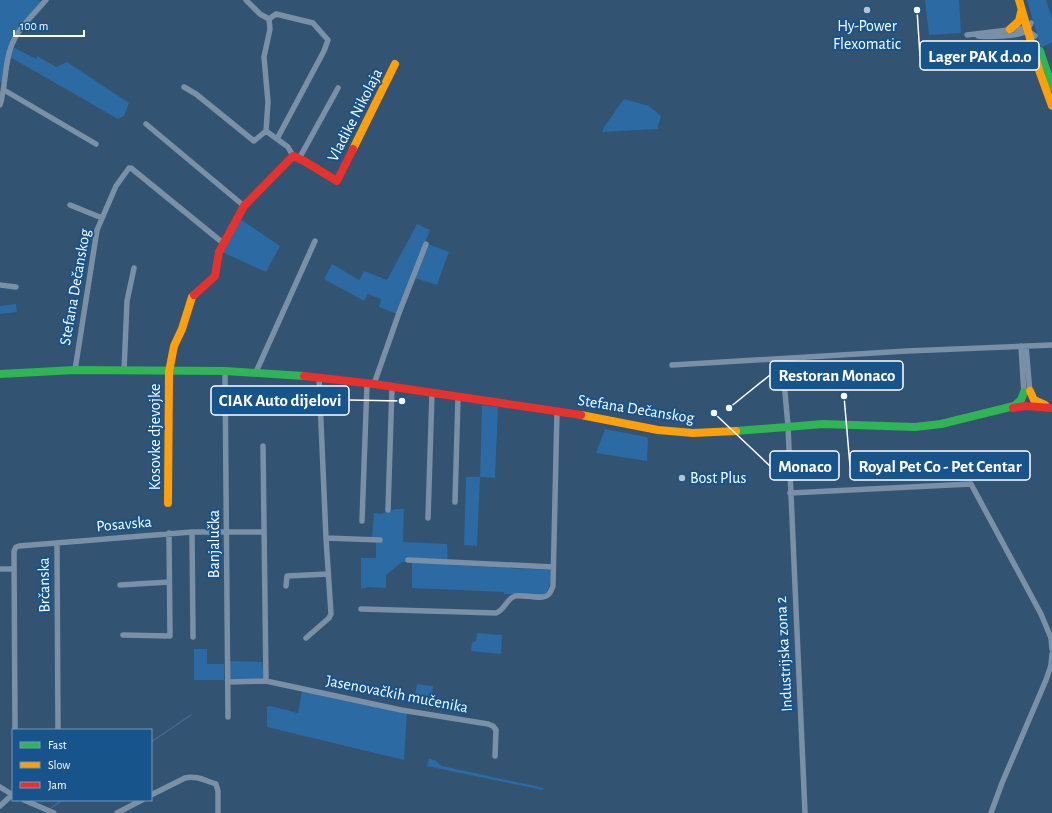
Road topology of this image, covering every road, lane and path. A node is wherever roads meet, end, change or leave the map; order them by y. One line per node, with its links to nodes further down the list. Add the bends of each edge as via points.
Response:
1 (46, 0): 15 (street, via 12,43)
2 (246, 0): 6 (street)
3 (1019, 0): 5 (main road)
4 (1024, 0): 7 (main road)
5 (1022, 10): 7 (main road); 8 (main road, via 1019,21)
6 (268, 19): 19 (street, via 270,29 264,57 268,102); 20 (street, via 276,14 306,20 315,24 328,40)
7 (1029, 26): 8 (street); 9 (street); 10 (main road)
8 (1010, 29): 9 (street, via 967,35 987,37)
9 (1019, 34): 10 (main road)
10 (1033, 39): 13 (main road); 17 (main road, via 1040,73)
11 (395, 64): 22 (main road, Vladike Nikolaja, via 337,181)
12 (184, 87): 19 (street, via 254,141)
13 (1052, 87)
14 (338, 88): 22 (street, Vladike Nikolaja)
15 (4, 90): 16 (street); 21 (street)
16 (0, 105)
17 (1052, 106)
18 (146, 124): 24 (street)
19 (266, 132): 20 (street, Vladike Nikolaja)
20 (277, 139): 22 (street, Vladike Nikolaja)
21 (96, 144)
22 (296, 157): 24 (main road, Vladike Nikolaja)
23 (70, 205): 25 (street)
24 (244, 206): 27 (main road, Vladike Nikolaja)
25 (102, 218): 27 (street, Stefana Dečanskog, via 116,186 131,168); 36 (street, Stefana Dečanskog, via 97,230)
26 (315, 241): 40 (street)
27 (223, 243): 39 (main road, Vladike Nikolaja, via 215,276 192,297 174,346)
28 (426, 244): 43 (street)
29 (134, 268): 37 (street, via 127,301)
30 (0, 286): 31 (street)
31 (16, 286)
32 (1052, 345): 33 (street)
33 (1023, 346): 34 (street); 45 (street)
34 (782, 359): 35 (street); 52 (street, Industrijska zona 2)
35 (672, 365)
36 (75, 370): 37 (main road, Stefana Dečanskog); 41 (main road, Stefana Dečanskog)
37 (124, 371): 39 (main road, Stefana Dečanskog)
38 (225, 371): 39 (main road, Stefana Dečanskog); 40 (main road, Stefana Dečanskog); 60 (street, Banjalučka)
39 (169, 372): 56 (main road, Kosovke djevojke)
40 (256, 372): 42 (main road, Stefana Dečanskog)
41 (0, 374)
42 (320, 377): 43 (main road, Stefana Dečanskog); 64 (street)
43 (370, 384): 44 (main road, Stefana Dečanskog); 59 (street)
44 (392, 387): 46 (main road, Stefana Dečanskog); 57 (street)
45 (1027, 392): 48 (street); 49 (main road, via 1037,402); 51 (main road, via 1019,403)
46 (432, 393): 47 (main road, Stefana Dečanskog); 58 (street)
47 (458, 397): 50 (main road, Stefana Dečanskog); 55 (street)
48 (1028, 406): 49 (main road); 51 (main road)
49 (1052, 407)
50 (557, 411): 52 (main road, Stefana Dečanskog, via 658,430 693,433); 68 (street, Stefana Dečanskog)
51 (996, 411): 52 (main road, Stefana Dečanskog, via 941,424 915,427 842,424)
52 (788, 426): 54 (street, Industrijska zona 2)
53 (263, 446): 62 (street)
54 (790, 493): 79 (street, via 971,484 1047,627); 97 (street, Industrijska zona 2)
55 (455, 502)
56 (168, 503)
57 (388, 510)
58 (428, 518)
59 (362, 520)
60 (227, 531): 61 (street); 62 (street); 82 (street, Banjalučka)
61 (192, 532): 63 (street); 77 (street)
62 (264, 532): 81 (street)
63 (169, 533): 66 (street, Posavska); 72 (street, Posavska)
64 (326, 538): 65 (street); 71 (street)
65 (380, 540)
66 (56, 543): 70 (street, Brčanska, via 16,547); 85 (street, Brčanska)
67 (408, 560): 68 (street)
68 (554, 567): 75 (street, Stefana Dečanskog, via 550,594 544,597 515,596 501,612)
69 (0, 569): 70 (street)
70 (14, 569): 84 (street, Brčanska)
71 (328, 574): 74 (street, via 287,576); 78 (street, via 331,614)
72 (169, 582): 73 (street); 76 (street, Posavska, via 170,636)
73 (120, 585)
74 (286, 586)
75 (361, 609)
76 (123, 635)
77 (193, 637)
78 (306, 638)
79 (1052, 649)
80 (1052, 654): 98 (street, via 1046,680)
81 (266, 681): 82 (street, Jasenovačkih mučenika); 86 (street, Jasenovačkih mučenika, via 401,710 488,724 496,730)
82 (228, 682): 83 (street, Banjalučka)
83 (228, 717)
84 (16, 729)
85 (58, 729)
86 (495, 756)
87 (0, 787): 88 (street)
88 (12, 793)
89 (152, 794): 96 (street, via 190,776 202,779 216,784 218,788)
90 (12, 795): 93 (street)
91 (26, 801): 94 (street)
92 (140, 801): 95 (street)
93 (0, 806)
94 (54, 813)
95 (117, 813)
96 (218, 813)
97 (805, 813)
98 (990, 813)

